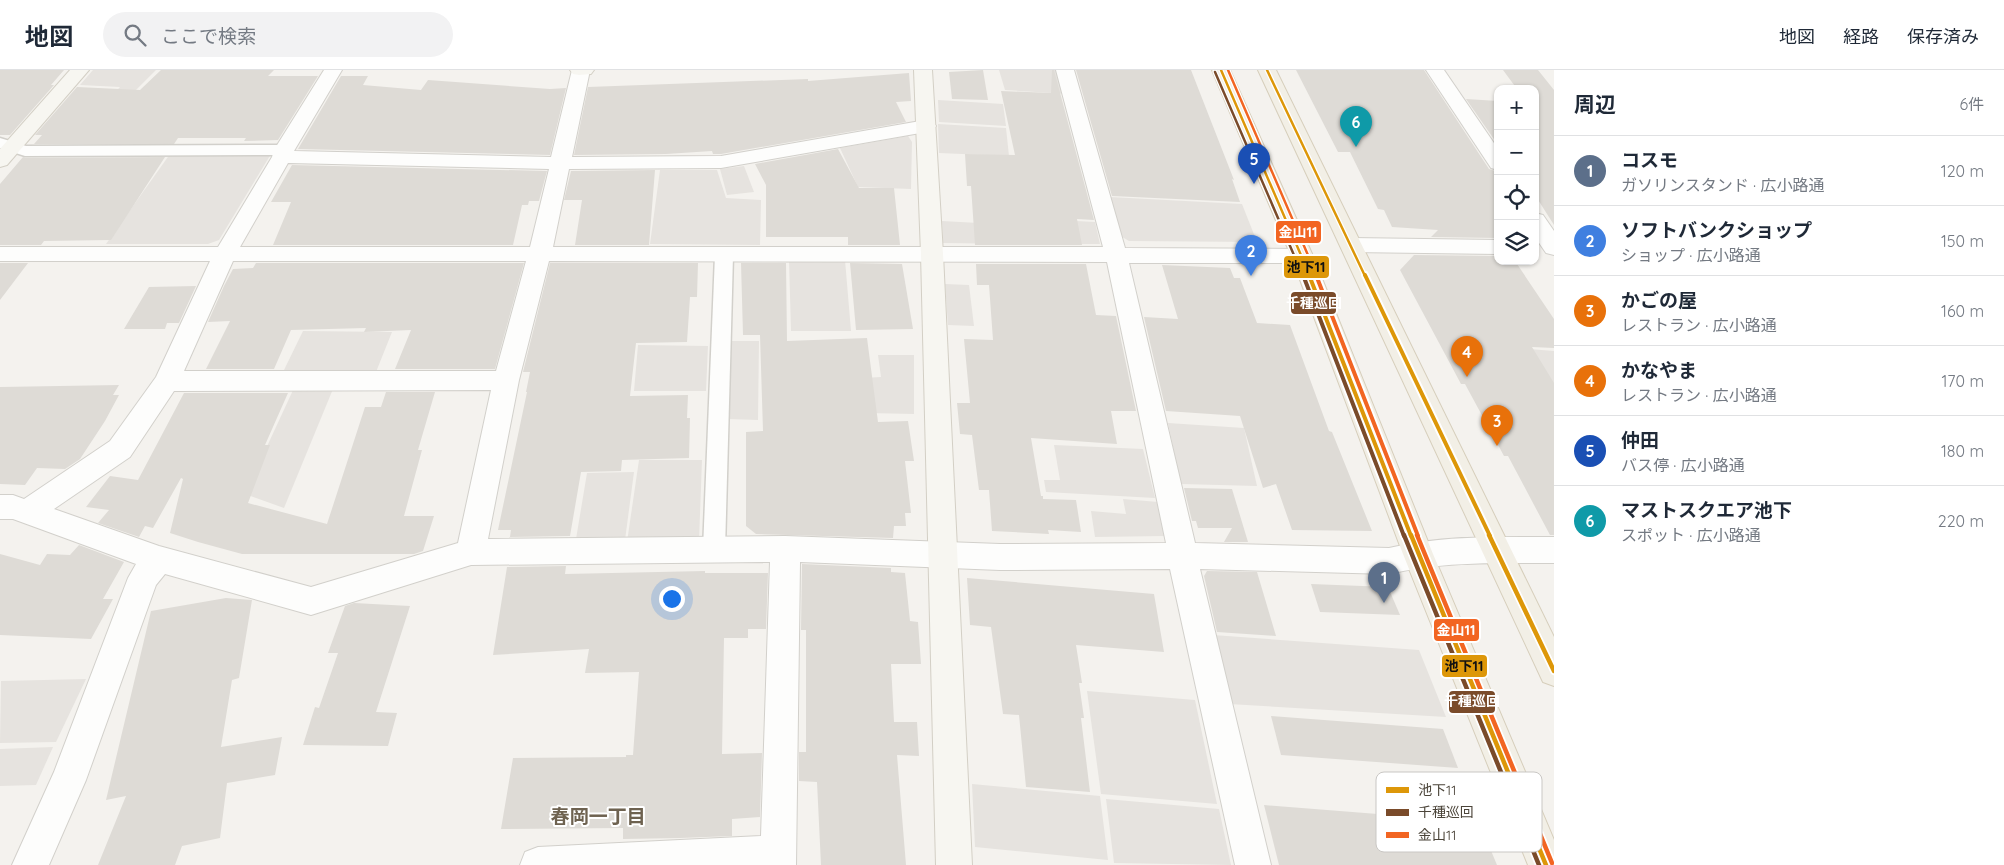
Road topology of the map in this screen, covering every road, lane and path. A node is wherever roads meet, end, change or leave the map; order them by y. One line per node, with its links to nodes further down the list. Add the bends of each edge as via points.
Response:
1 (80, 70): 10 (street)
2 (333, 70): 11 (street)
3 (582, 70): 13 (street)
4 (923, 70): 9 (street)
5 (1065, 70): 23 (street)
6 (1221, 70): 25 (main road)
7 (1267, 70): 15 (main road)
8 (1435, 70): 12 (street)
9 (926, 126): 13 (street, via 720,162); 22 (street)
10 (4, 150): 11 (lane)
11 (283, 153): 13 (street); 20 (street)
12 (1494, 158)
13 (561, 163): 21 (street)
14 (1539, 226): 18 (street)
15 (1351, 245): 16 (street); 31 (main road)
16 (1494, 247)
17 (1539, 247): 18 (street)
18 (1554, 248)
19 (0, 254): 20 (street)
20 (225, 254): 21 (street); 27 (street)
21 (540, 254): 24 (street); 26 (street)
22 (932, 254): 23 (street); 24 (street); 34 (street)
23 (1116, 254): 25 (street); 36 (street)
24 (724, 255): 30 (lane)
25 (1302, 256): 35 (main road)
26 (506, 380): 27 (street); 33 (street)
27 (167, 381): 28 (street, via 120,449)
28 (13, 510): 37 (street)
29 (786, 549): 30 (street); 34 (street); 41 (street)
30 (714, 550): 33 (street)
31 (1497, 550): 32 (street); 35 (street); 38 (main road)
32 (1554, 550)
33 (471, 552): 37 (street, via 311,601)
34 (943, 553): 36 (street, via 1000,557); 44 (street)
35 (1418, 554): 36 (street, via 1389,561); 39 (main road)
36 (1182, 556): 45 (street)
37 (159, 559): 42 (street, via 143,578 69,780)
38 (1554, 671)
39 (1508, 772)
40 (1541, 852): 46 (main road)
41 (778, 859): 43 (street)
42 (30, 865)
43 (538, 865)
44 (954, 865)
45 (1253, 865)
46 (1546, 865)

